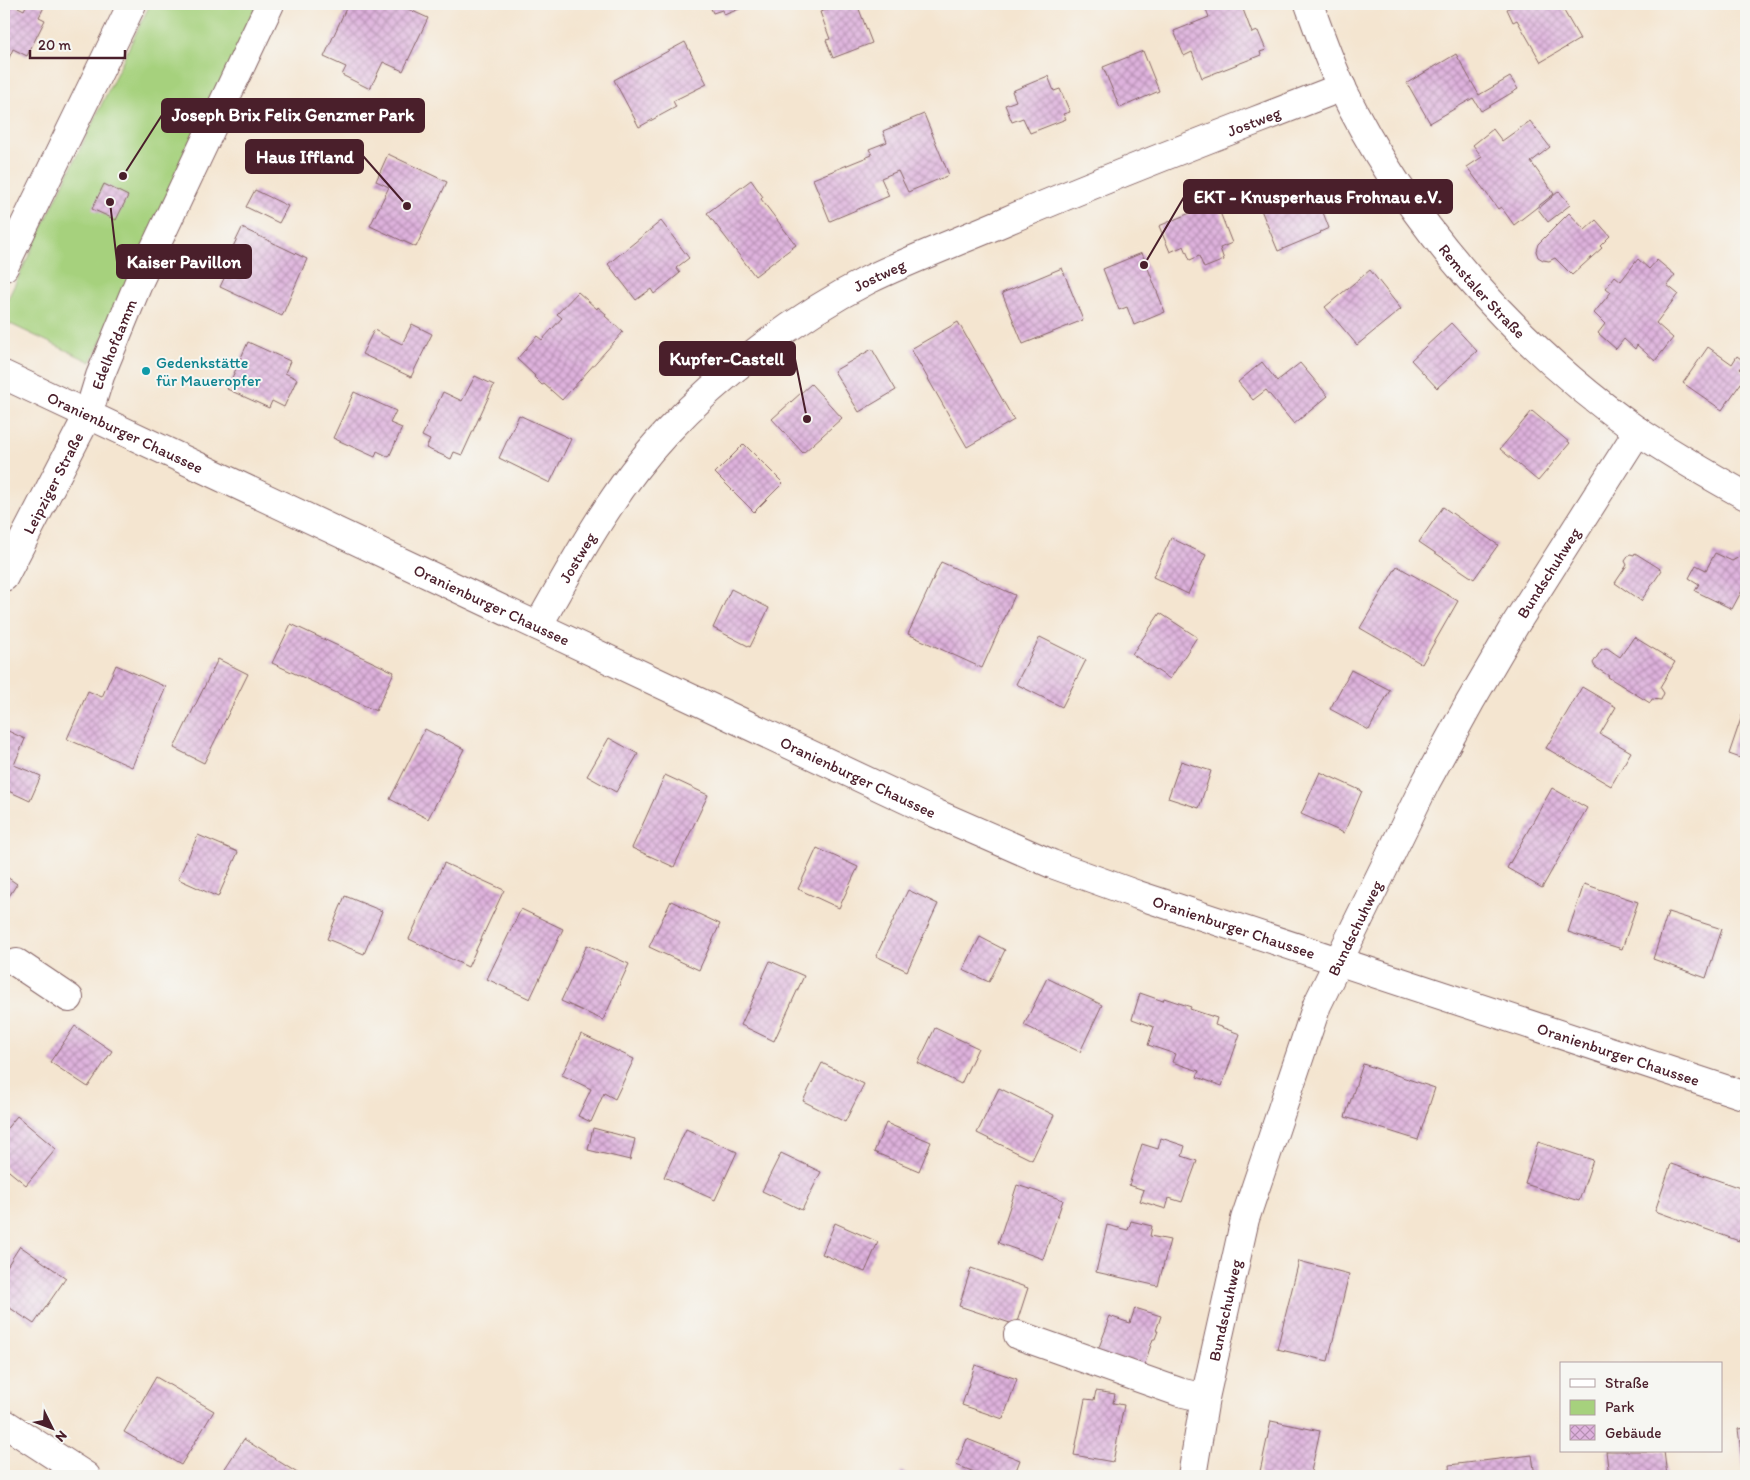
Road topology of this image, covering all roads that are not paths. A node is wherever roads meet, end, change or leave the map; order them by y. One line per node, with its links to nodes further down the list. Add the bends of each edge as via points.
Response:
1 (132, 4): 5 (street)
2 (270, 4): 7 (street, Edelhofdamm, via 140,279 100,376)
3 (1309, 4): 4 (street, Remstaler Straße)
4 (1342, 87): 8 (street, Remstaler Straße, via 1408,199 1444,248 1538,349); 11 (street, Jostweg, via 1039,206 887,271 803,318 745,361 665,434 609,506)
5 (4, 267)
6 (4, 375): 7 (street, Oranienburger Chaussee)
7 (88, 415): 10 (street, Leipziger Straße); 11 (street, Oranienburger Chaussee)
8 (1638, 431): 9 (street, Remstaler Straße); 12 (street, Bundschuhweg, via 1470,702 1426,782)
9 (1746, 496)
10 (4, 576)
11 (538, 626): 12 (street, Oranienburger Chaussee, via 1026,854)
12 (1338, 961): 15 (street, Oranienburger Chaussee); 17 (street, Bundschuhweg, via 1317,1005 1245,1219)
13 (17, 963): 14 (street)
14 (69, 998)
15 (1746, 1096)
16 (1018, 1335): 17 (street, via 1179,1392)
17 (1205, 1398): 20 (street, Bundschuhweg)
18 (4, 1423): 19 (street)
19 (86, 1476)
20 (1192, 1476)

